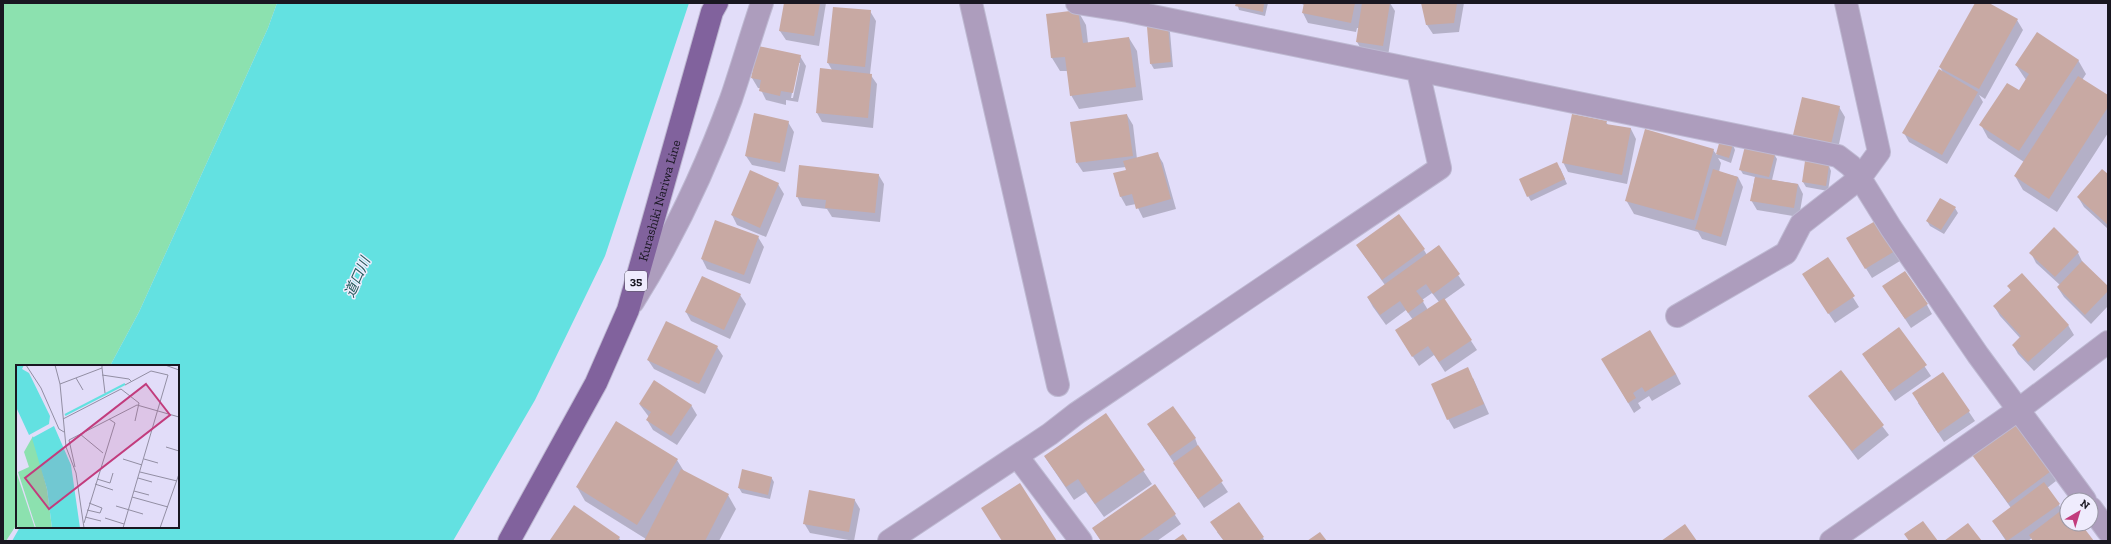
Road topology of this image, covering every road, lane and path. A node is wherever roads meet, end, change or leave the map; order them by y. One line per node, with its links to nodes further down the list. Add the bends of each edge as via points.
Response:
1 (717, 3): 8 (main road, Kurashiki Nariwa Line / 35, via 712,12)
2 (762, 3): 8 (street, via 731,99 703,168 659,261)
3 (971, 3): 11 (street)
4 (1077, 3): 6 (street, via 1136,12)
5 (1846, 3): 7 (street, via 1879,152)
6 (1418, 71): 7 (street, via 1838,156 1851,166); 13 (street, via 1440,168)
7 (1860, 178): 9 (street, via 1801,224 1786,253); 12 (street, via 1891,228)
8 (628, 310): 17 (main road, Kurashiki Nariwa Line / 35, via 596,383)
9 (1677, 316)
10 (2108, 342): 12 (street)
11 (1058, 385)
12 (2018, 410): 14 (street); 20 (street)
13 (1017, 456): 18 (street); 19 (street)
14 (2079, 492)
15 (2099, 519): 16 (street)
16 (2108, 531)
17 (509, 541)
18 (889, 541)
19 (1081, 541)
20 (1831, 541)

